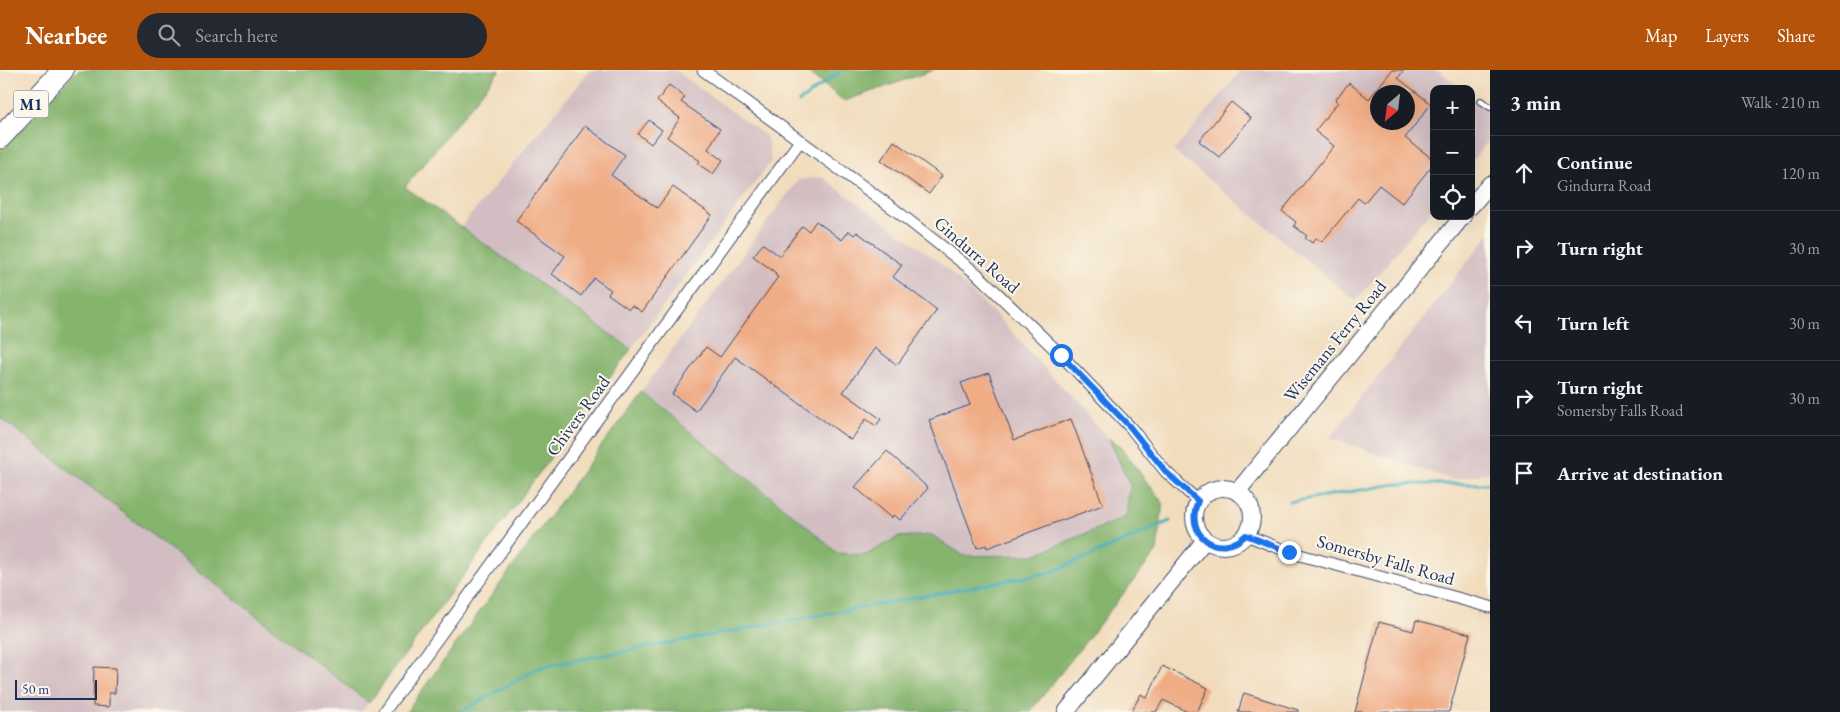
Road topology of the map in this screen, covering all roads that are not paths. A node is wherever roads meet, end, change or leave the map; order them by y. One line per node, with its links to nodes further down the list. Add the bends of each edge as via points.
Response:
1 (63, 70): 5 (highway, M1)
2 (703, 70): 6 (street, Gindurra Road)
3 (1481, 101): 4 (lane)
4 (1490, 107)
5 (0, 138)
6 (800, 141): 11 (street, Gindurra Road, via 977,274 1061,355 1130,427 1166,472); 15 (street, Chivers Road)
7 (1490, 184): 8 (main road)
8 (1475, 201)
9 (1460, 220): 10 (main road, Wisemans Ferry Road)
10 (1237, 492): 11 (main road, via 1220,488); 12 (main road, via 1251,511 1252,519)
11 (1198, 501): 13 (main road, via 1194,518 1199,534)
12 (1246, 535): 13 (main road, via 1231,545 1213,545); 14 (street, Somersby Falls Road, via 1289,552)
13 (1205, 540): 16 (main road)
14 (1490, 607)
15 (384, 712)
16 (1066, 712)

